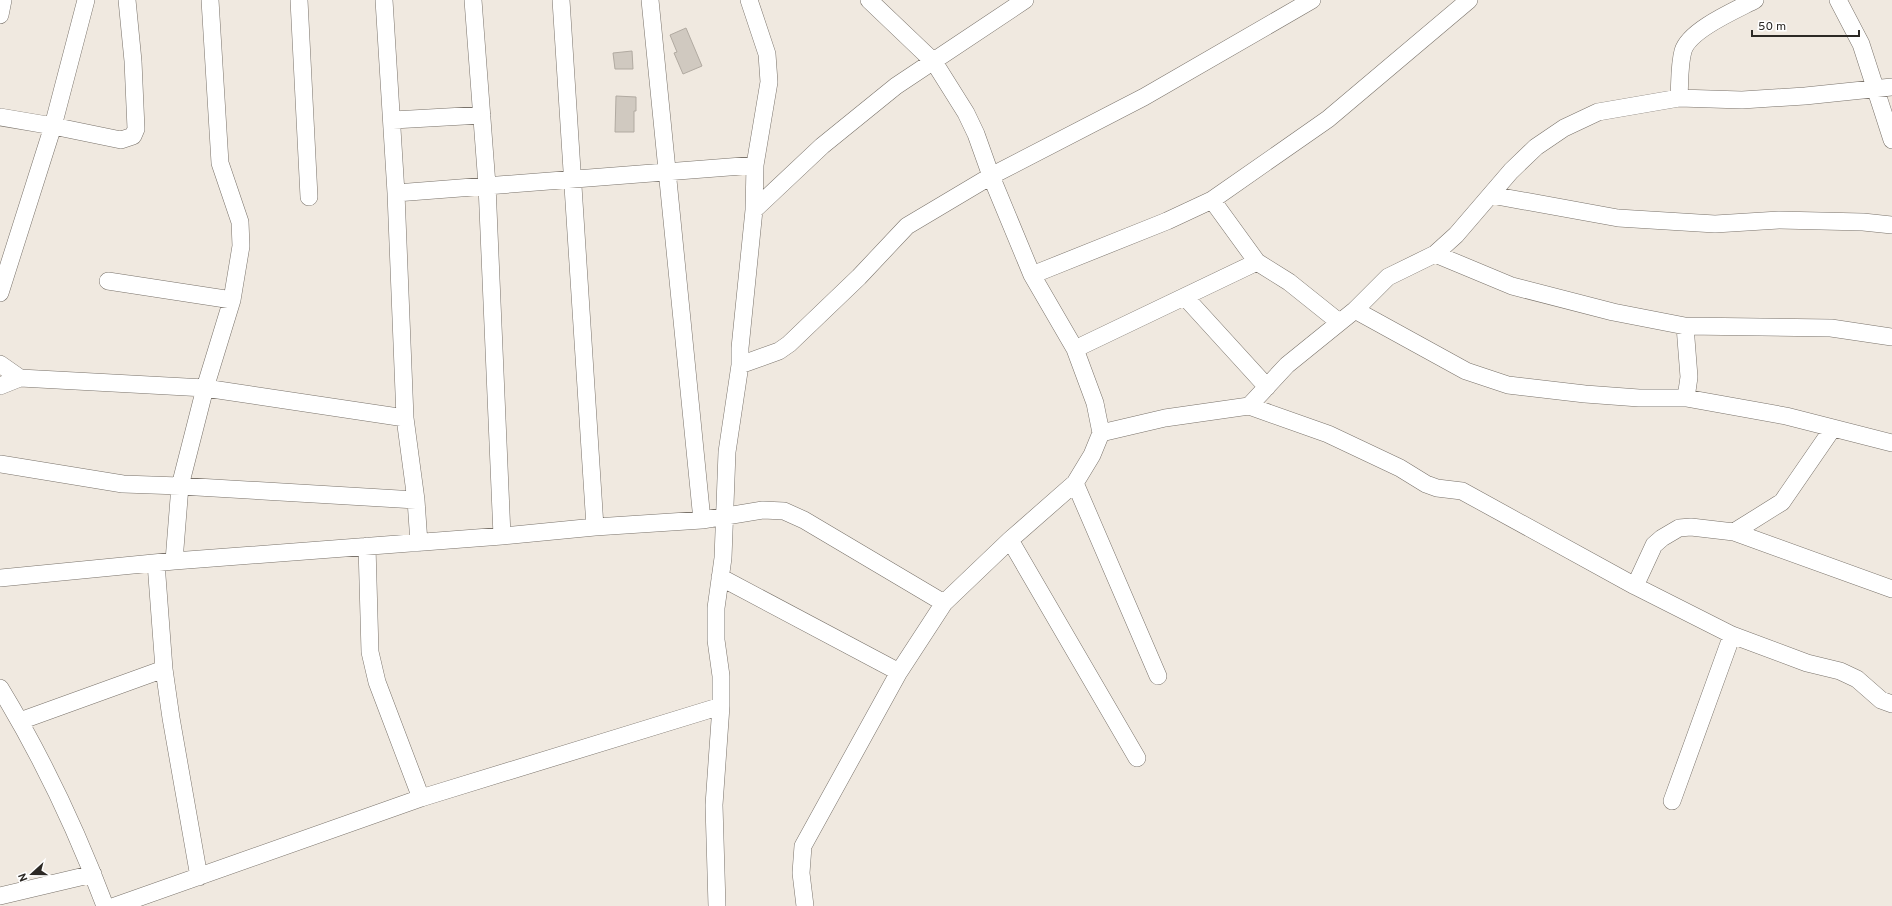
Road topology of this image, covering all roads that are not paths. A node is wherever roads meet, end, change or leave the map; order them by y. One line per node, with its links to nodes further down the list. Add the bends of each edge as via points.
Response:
1 (3, 0): 17 (street)
2 (86, 0): 24 (street)
3 (127, 0): 24 (street, via 136,129 133,136 121,140)
4 (210, 0): 43 (street, via 220,163 240,222 241,246)
5 (299, 0): 33 (street)
6 (384, 0): 23 (street)
7 (473, 0): 21 (street)
8 (561, 0): 29 (street)
9 (650, 0): 27 (street)
10 (749, 0): 26 (street, via 767,54 769,82)
11 (869, 0): 18 (street)
12 (1025, 0): 18 (street)
13 (1312, 0): 28 (street, via 1144,97)
14 (1469, 0): 34 (street, via 1328,119)
15 (1755, 0): 20 (street, via 1689,39 1683,51)
16 (1838, 0): 19 (street)
17 (0, 15)
18 (934, 62): 28 (street, via 966,113); 35 (street, via 896,86 822,146)
19 (1884, 88): 20 (street, via 1742,100); 25 (street)
20 (1679, 98): 32 (street, via 1598,112 1564,128 1536,147)
21 (482, 115): 23 (street); 30 (street)
22 (0, 117): 24 (street)
23 (393, 120): 31 (street)
24 (53, 126): 41 (street)
25 (1892, 140)
26 (755, 165): 27 (street); 35 (street)
27 (666, 173): 29 (street); 66 (street)
28 (991, 176): 39 (street); 50 (street, via 907,226 859,277 789,344 779,351)
29 (573, 179): 30 (street); 67 (street)
30 (487, 185): 31 (street); 69 (street)
31 (396, 192): 57 (street)
32 (1491, 195): 36 (street, via 1618,218 1715,224 1779,220); 37 (street, via 1456,235)
33 (309, 197)
34 (1212, 200): 38 (street); 39 (street, via 1167,221)
35 (754, 210): 50 (street)
36 (1892, 225)
37 (1435, 254): 44 (street, via 1388,277); 46 (street, via 1512,286 1613,312)
38 (1257, 262): 42 (street); 45 (street, via 1290,282)
39 (1032, 275): 48 (street)
40 (108, 281): 43 (street)
41 (0, 293)
42 (1185, 297): 48 (street); 53 (street)
43 (232, 300): 54 (street)
44 (1355, 310): 45 (street); 55 (street, via 1466,371 1508,385 1639,398)
45 (1339, 322): 53 (street, via 1287,365)
46 (1686, 326): 47 (street, via 1831,328); 55 (street, via 1689,377)
47 (1892, 337)
48 (1075, 349): 59 (street, via 1095,403)
49 (0, 364): 51 (street)
50 (740, 365): 65 (street, via 727,452)
51 (20, 378): 52 (street); 54 (street)
52 (0, 386)
53 (1267, 387): 56 (street)
54 (205, 388): 57 (street); 63 (street)
55 (1686, 398): 58 (street, via 1786,416)
56 (1249, 406): 59 (street, via 1165,418); 77 (street, via 1328,434 1400,468 1426,484 1462,491)
57 (405, 418): 64 (street)
58 (1833, 428): 60 (street); 68 (street, via 1782,502)
59 (1101, 433): 62 (street, via 1092,455)
60 (1892, 443)
61 (0, 464): 63 (street, via 123,484)
62 (1075, 483): 70 (street); 83 (street)
63 (180, 486): 64 (street); 73 (street)
64 (416, 500): 71 (street)
65 (724, 517): 66 (street); 75 (street); 79 (street, via 763,510 784,511 804,520)
66 (702, 520): 67 (street)
67 (595, 527): 69 (street)
68 (1734, 532): 77 (street, via 1679,528 1654,545); 78 (street)
69 (502, 536): 71 (street)
70 (1010, 540): 79 (street); 88 (street)
71 (419, 543): 72 (street)
72 (367, 546): 73 (street); 89 (street, via 370,652 377,682)
73 (174, 561): 74 (street)
74 (156, 563): 76 (street); 81 (street)
75 (720, 577): 82 (street); 86 (street, via 716,608 716,640 721,676)
76 (0, 578)
77 (1635, 586): 80 (street)
78 (1892, 589)
79 (944, 603): 82 (street)
80 (1732, 635): 85 (street, via 1807,663 1840,671 1857,679 1881,700); 90 (street)
81 (164, 669): 87 (street); 92 (street)
82 (899, 672): 97 (street, via 803,846)
83 (1158, 676)
84 (0, 688): 87 (street)
85 (1892, 704)
86 (721, 706): 89 (street); 96 (street, via 714,805)
87 (20, 721): 91 (street)
88 (1137, 758)
89 (421, 798): 92 (street)
90 (1672, 801)
91 (93, 874): 93 (street); 94 (street)
92 (199, 877): 95 (street)
93 (0, 896)
94 (105, 906)
95 (115, 906)
96 (718, 906)
97 (805, 906)

